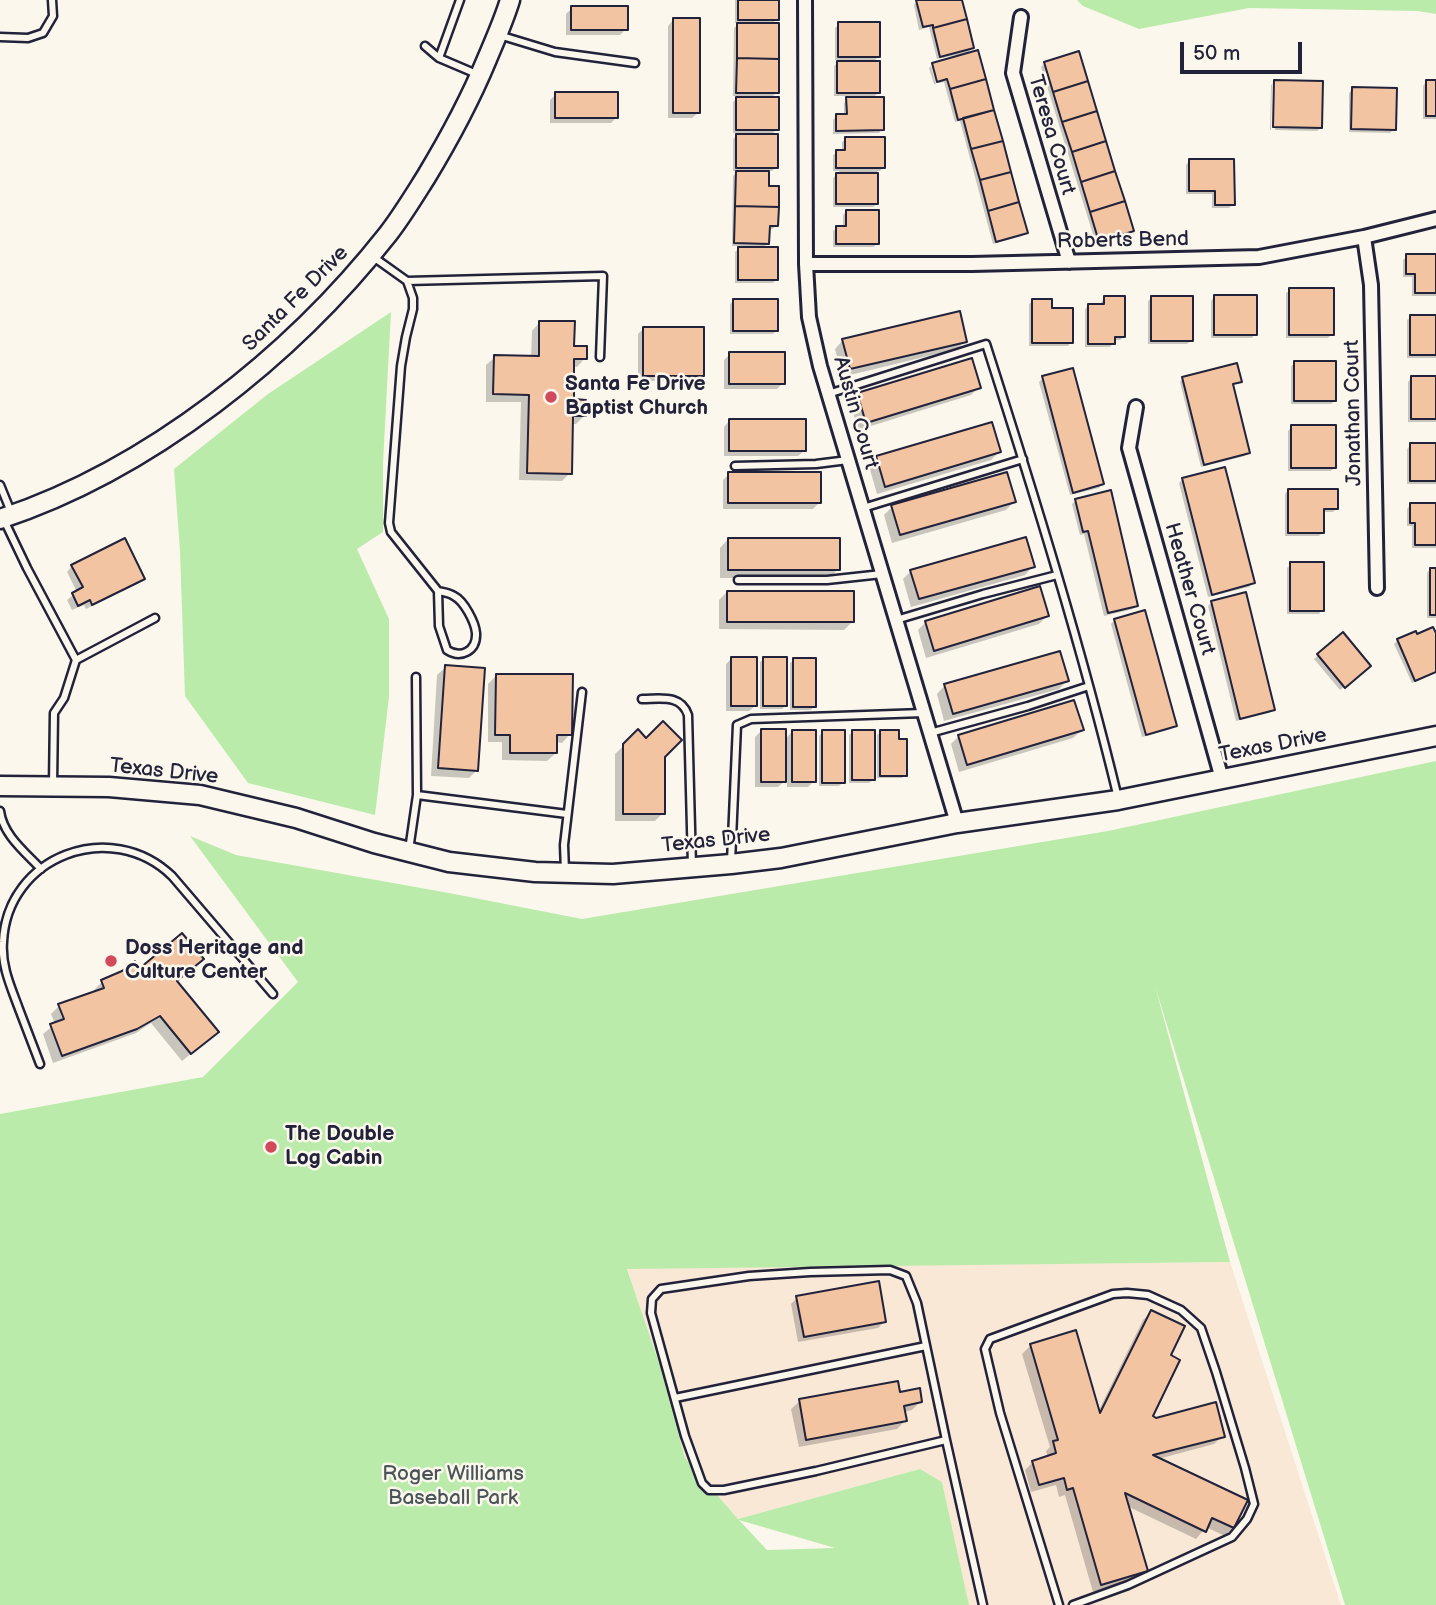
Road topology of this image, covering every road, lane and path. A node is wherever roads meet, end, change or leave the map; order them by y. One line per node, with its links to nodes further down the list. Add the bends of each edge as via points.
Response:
1 (52, 0): 7 (lane, via 52,16 43,33 28,38)
2 (460, 0): 9 (lane)
3 (510, 0): 6 (street, Santa Fe Drive)
4 (805, 0): 16 (street, Austin Court)
5 (1021, 17): 15 (street, Teresa Court, via 1013,73)
6 (497, 34): 10 (lane, via 555,52); 11 (street, Santa Fe Drive)
7 (0, 37)
8 (425, 46): 9 (lane)
9 (439, 58): 11 (lane)
10 (635, 63)
11 (480, 76): 14 (street, Santa Fe Drive, via 444,148)
12 (1436, 219): 13 (street, Roberts Bend)
13 (1364, 237): 15 (street, Roberts Bend, via 1259,257); 30 (street, Jonathan Court, via 1371,285)
14 (371, 255): 17 (lane); 26 (street, Santa Fe Drive, via 256,372 195,417 111,470)
15 (1069, 262): 16 (street, Roberts Bend)
16 (806, 264): 19 (street, Austin Court, via 809,317)
17 (407, 281): 18 (lane, via 603,276); 31 (lane, via 413,309 401,366 389,523 391,532)
18 (600, 357)
19 (828, 394): 21 (lane, via 986,344); 22 (street, Austin Court)
20 (1136, 407): 42 (street, Heather Court, via 1129,448)
21 (1023, 459): 25 (lane); 28 (lane)
22 (848, 460): 23 (lane); 25 (street, Austin Court)
23 (735, 466)
24 (0, 485): 26 (lane)
25 (863, 508): 27 (street, Austin Court)
26 (5, 517): 34 (lane)
27 (882, 574): 29 (lane, via 827,580); 33 (street, Austin Court)
28 (1057, 575): 33 (lane); 36 (lane)
29 (738, 580)
30 (1377, 589)
31 (438, 591): 31 (lane, via 439,626 447,650 463,654 472,648 474,625 456,596)
32 (155, 618): 34 (lane)
33 (896, 621): 39 (street, Austin Court)
34 (76, 660): 44 (lane, via 54,713)
35 (416, 677): 45 (lane)
36 (1090, 686): 40 (lane); 46 (lane)
37 (582, 692): 48 (lane)
38 (642, 699): 52 (lane, via 680,701 688,715)
39 (924, 713): 40 (street, Austin Court); 51 (lane, via 751,719 737,724)
40 (930, 733): 49 (street, Austin Court)
41 (1436, 736): 42 (street, Texas Drive)
42 (1222, 779): 46 (street, Texas Drive)
43 (0, 786): 44 (street, Texas Drive)
44 (53, 787): 50 (street, Texas Drive, via 200,795)
45 (417, 794): 48 (lane); 50 (lane)
46 (1118, 800): 49 (street, Texas Drive)
47 (0, 811): 53 (lane, via 10,836)
48 (567, 814): 54 (lane)
49 (957, 823): 51 (street, Texas Drive)
50 (408, 852): 54 (street, Texas Drive, via 449,862)
51 (731, 864): 52 (street, Texas Drive)
52 (692, 868): 54 (street, Texas Drive)
53 (41, 869): 55 (lane, via 68,853 93,848 127,850 152,860 172,876); 56 (lane, via 12,905 2,948 6,974)
54 (566, 873)
55 (272, 994)
56 (40, 1064)
57 (926, 1346): 58 (lane); 58 (lane, via 906,1276 890,1270 749,1276 661,1289 652,1299 650,1312); 59 (lane)
58 (675, 1398): 59 (lane, via 702,1483 709,1490)
59 (946, 1440): 60 (lane)
60 (983, 1605)
61 (1059, 1605): 62 (lane, via 985,1349 990,1339 1113,1294 1149,1295 1181,1310 1201,1328 1254,1504 1232,1537)
62 (1073, 1605)

